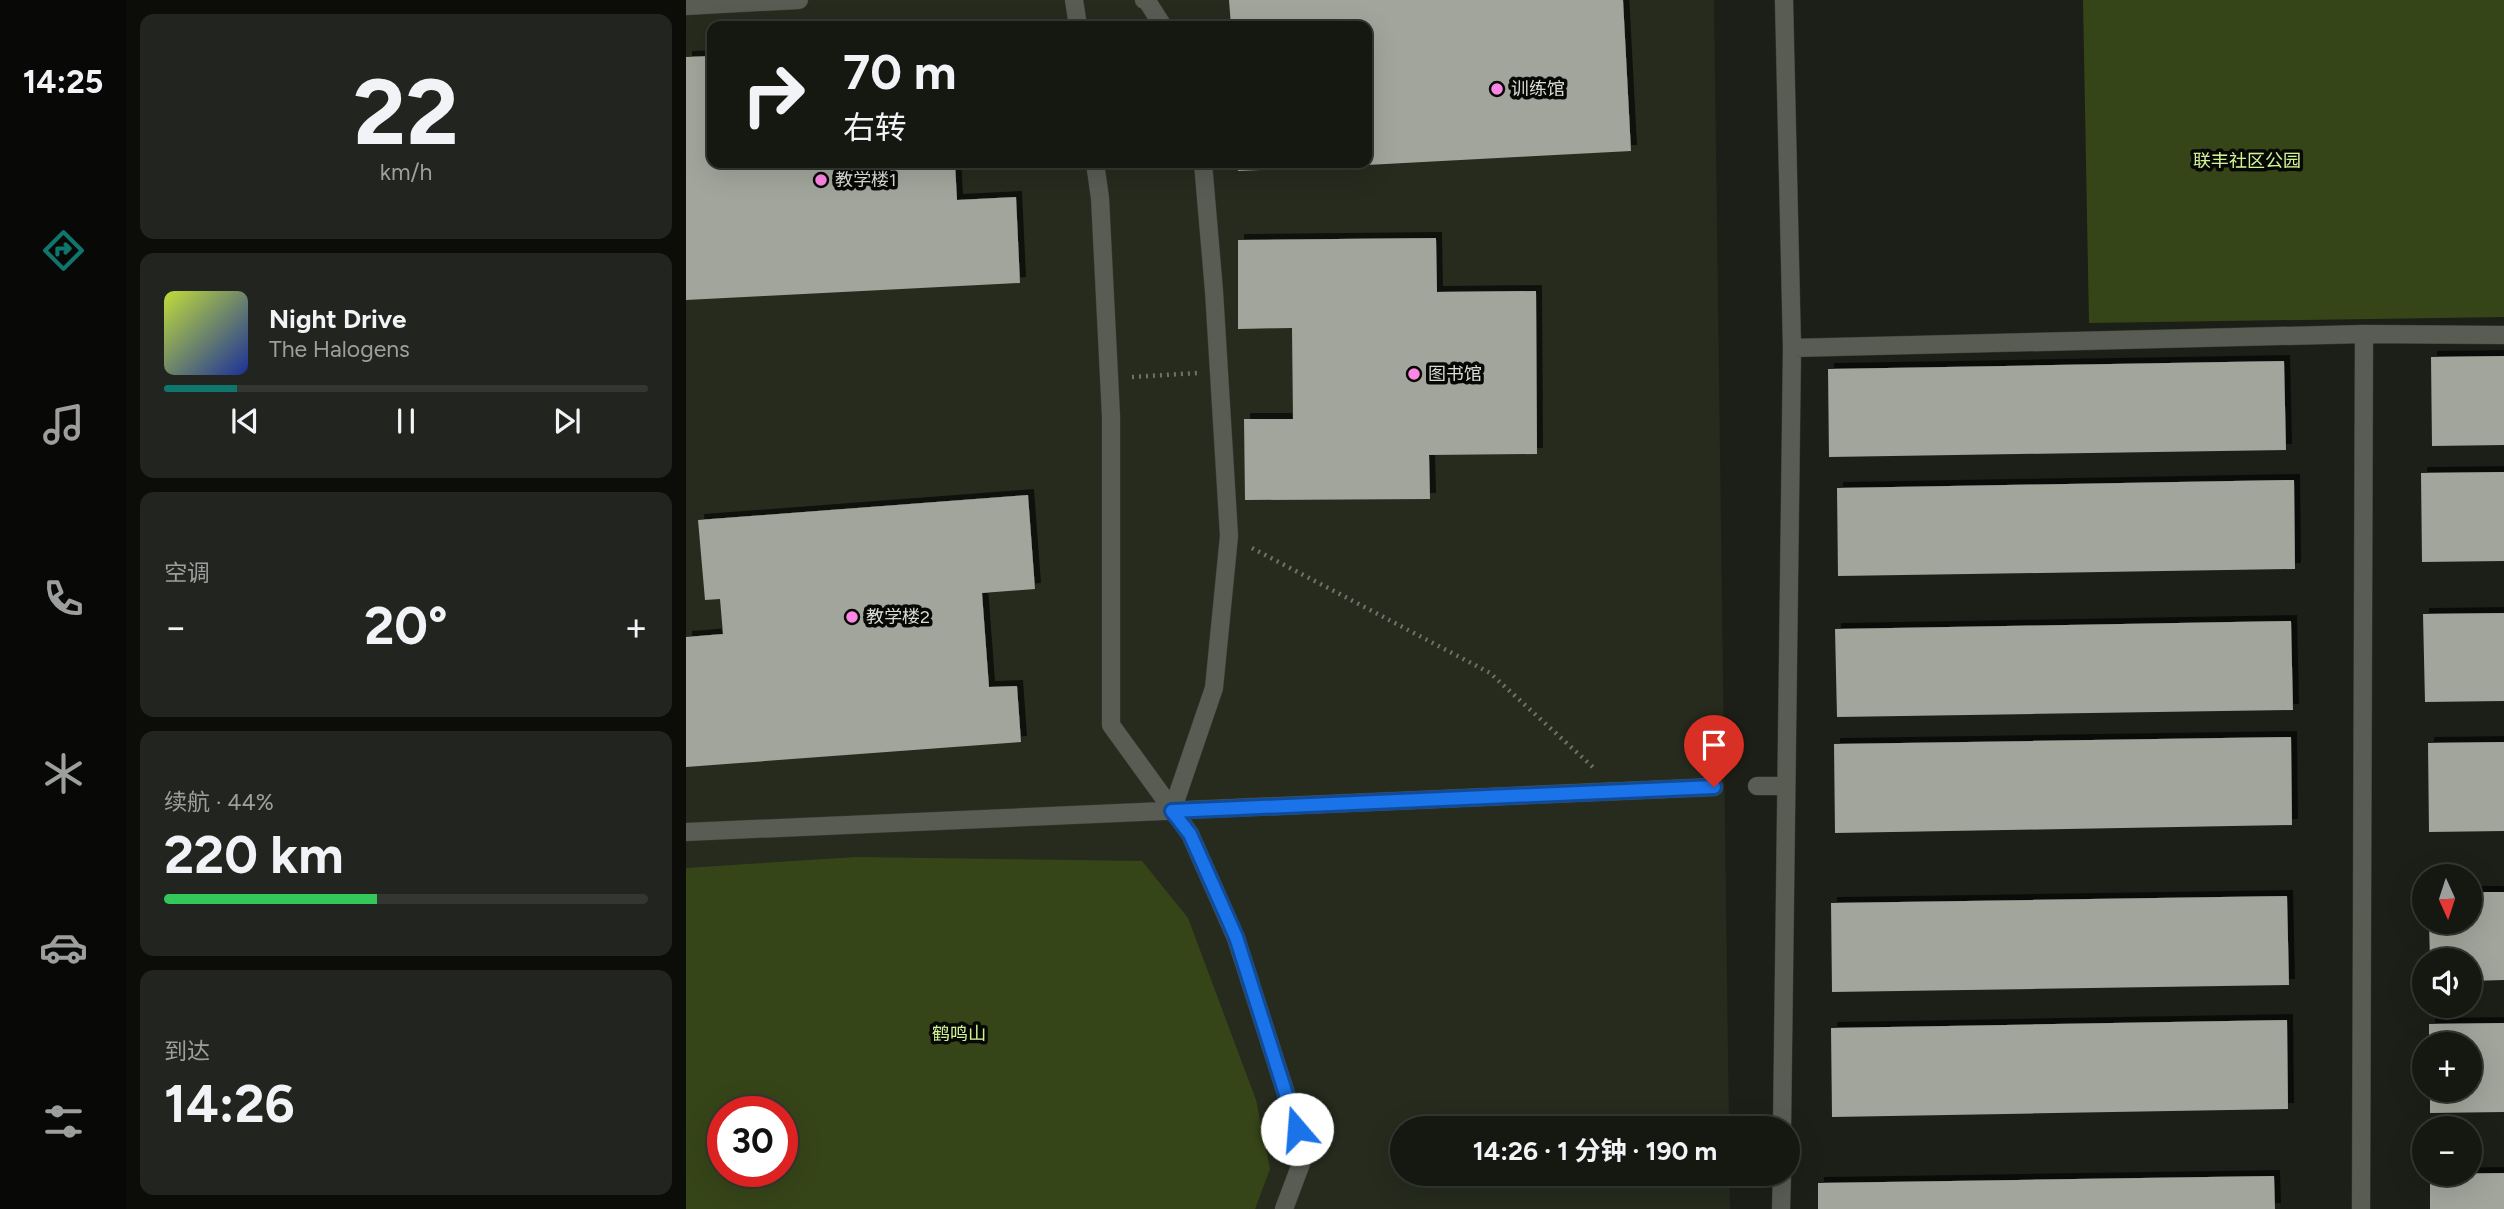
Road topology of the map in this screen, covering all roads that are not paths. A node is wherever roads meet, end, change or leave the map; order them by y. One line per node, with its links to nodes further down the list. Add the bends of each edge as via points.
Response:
1 (799, 0): 5 (street)
2 (1074, 0): 6 (street)
3 (1144, 0): 7 (street)
4 (1784, 0): 12 (street)
5 (686, 6)
6 (1077, 21)
7 (1160, 21)
8 (1096, 168): 16 (street, via 1109,378 1111,725)
9 (1203, 168): 16 (street, via 1229,536 1214,688)
10 (2364, 334): 11 (street); 12 (street); 22 (street)
11 (2504, 335)
12 (1792, 348): 14 (street)
13 (1757, 786): 14 (street)
14 (1785, 786): 18 (street)
15 (1714, 787): 16 (street)
16 (1172, 811): 17 (street); 20 (street, via 1190,834 1236,937 1305,1153)
17 (686, 832)
18 (1782, 1116)
19 (1782, 1186): 21 (street)
20 (1284, 1209)
21 (1781, 1209)
22 (2361, 1209)

